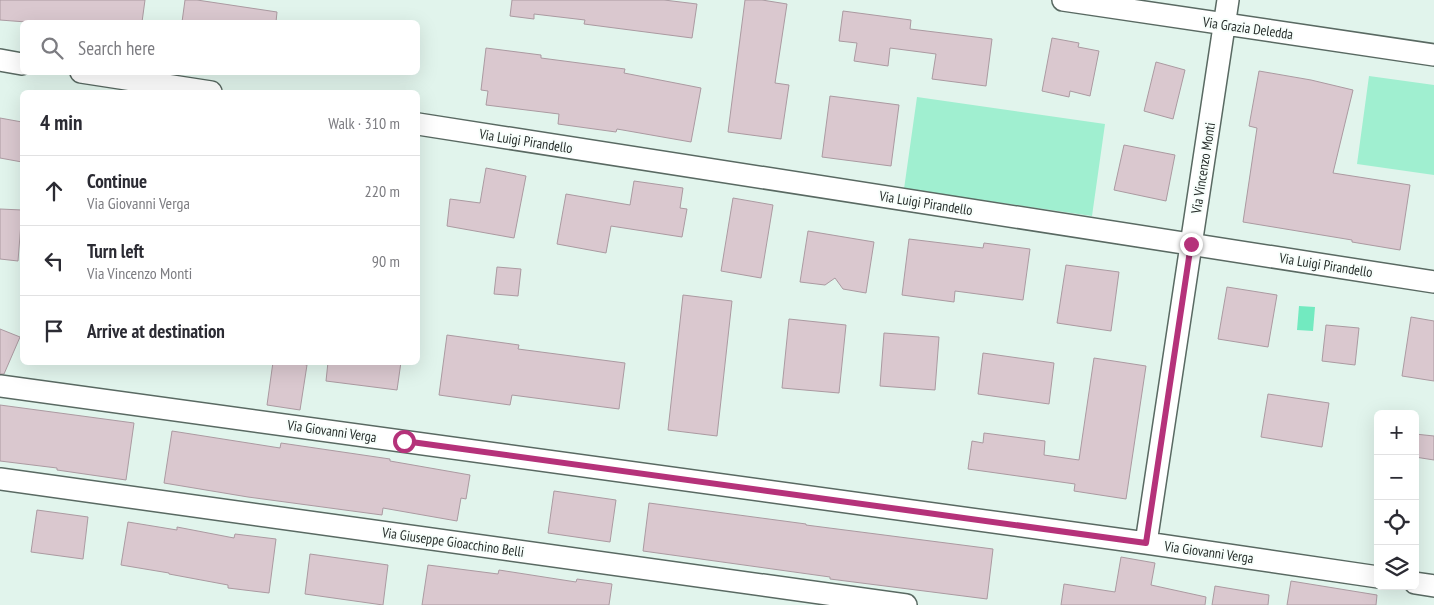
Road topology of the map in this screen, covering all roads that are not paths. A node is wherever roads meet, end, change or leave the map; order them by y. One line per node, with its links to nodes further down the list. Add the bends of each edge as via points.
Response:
1 (1063, 0): 3 (street, Via Grazia Deledda)
2 (1228, 0): 3 (street, Via Vincenzo Monti)
3 (1225, 25): 4 (street, Via Grazia Deledda); 10 (street, Via Vincenzo Monti)
4 (1434, 55)
5 (0, 60): 6 (street)
6 (20, 64)
7 (100, 75): 8 (street)
8 (198, 90)
9 (420, 124): 10 (street, Via Luigi Pirandello)
10 (1191, 244): 11 (street, Via Luigi Pirandello); 14 (street, Via Vincenzo Monti)
11 (1434, 282)
12 (0, 386): 14 (street, Via Giovanni Verga)
13 (0, 479): 18 (street, Via Giuseppe Gioacchino Belli)
14 (1146, 543): 15 (street, Via Giovanni Verga)
15 (1374, 576)
16 (1419, 584): 17 (street)
17 (1434, 586)
18 (906, 605)

